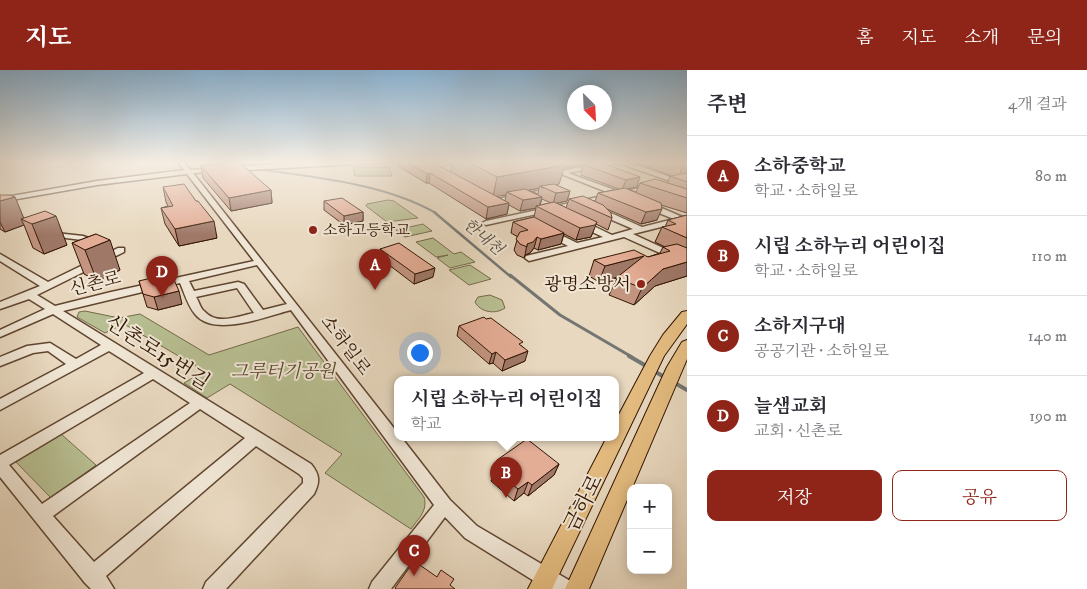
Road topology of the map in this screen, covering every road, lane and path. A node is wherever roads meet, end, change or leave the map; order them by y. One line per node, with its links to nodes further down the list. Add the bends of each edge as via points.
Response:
1 (75, 186): 13 (street)
2 (200, 186): 29 (street, 소하일로)
3 (598, 186): 10 (street)
4 (647, 186): 6 (street)
5 (660, 186): 6 (street)
6 (652, 188): 7 (street); 10 (street)
7 (660, 191)
8 (560, 194): 9 (street, via 552,190)
9 (524, 195): 14 (street); 16 (street)
10 (620, 195): 15 (street); 19 (street)
11 (484, 197): 14 (street)
12 (569, 197): 15 (street)
13 (0, 200)
14 (492, 201): 17 (street)
15 (581, 203): 16 (street); 23 (street)
16 (552, 209): 17 (street); 25 (street)
17 (519, 216): 18 (street); 20 (street)
18 (527, 220)
19 (685, 220): 23 (street)
20 (486, 223)
21 (40, 229): 32 (street, via 48,234 83,238 121,250)
22 (543, 229): 26 (street)
23 (641, 230): 24 (street)
24 (625, 234): 25 (street); 30 (street)
25 (610, 237): 26 (street)
26 (575, 246): 28 (street)
27 (0, 257): 32 (street)
28 (530, 258)
29 (260, 262): 31 (street, 신촌로); 36 (street, 소하일로)
30 (687, 262)
31 (183, 279): 34 (street); 37 (street, 신촌로)
32 (47, 286): 33 (street)
33 (30, 295): 35 (street); 37 (street, 신촌로15번길)
34 (190, 295): 38 (street, via 203,317 224,324); 38 (street, via 238,284)
35 (0, 306)
36 (294, 306): 38 (street); 50 (street, 소하일로)
37 (53, 310): 40 (street, 신촌로); 42 (street, 신촌로15번길)
38 (260, 314)
39 (687, 315): 48 (main road, 금하로, via 657,356)
40 (0, 334)
41 (687, 345): 61 (main road, 금하로)
42 (109, 346): 44 (street); 45 (street, 신촌로15번길)
43 (0, 362): 44 (street, via 31,349 50,347)
44 (75, 364): 47 (street)
45 (152, 374): 46 (street, 신촌로15번길); 53 (street)
46 (199, 403): 49 (street, 신촌로15번길); 55 (street)
47 (0, 405)
48 (619, 432)
49 (255, 438): 56 (street); 58 (street, 신촌로15번길, via 305,469 312,482)
50 (394, 439)
51 (396, 441): 54 (street, 소하일로)
52 (614, 441): 57 (main road, 금하로)
53 (0, 465): 55 (street)
54 (444, 505): 57 (street, 소하일로, via 471,532); 59 (street)
55 (40, 515): 56 (street)
56 (98, 582)
57 (543, 583): 60 (street, 소하일로)
58 (213, 589)
59 (379, 589)
60 (565, 589)
61 (577, 589)

